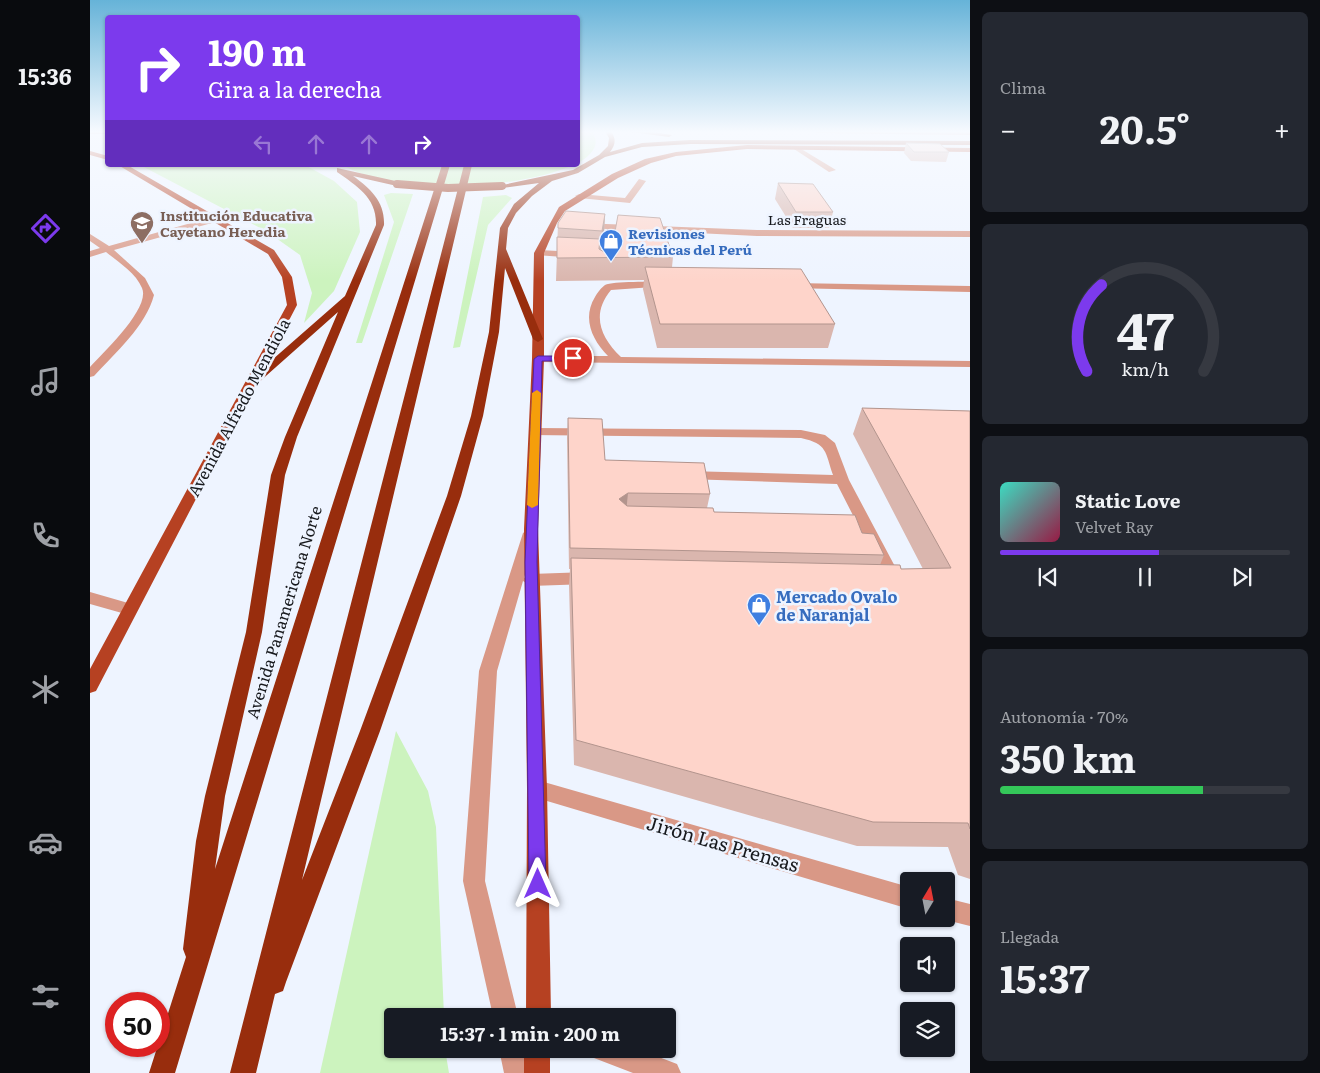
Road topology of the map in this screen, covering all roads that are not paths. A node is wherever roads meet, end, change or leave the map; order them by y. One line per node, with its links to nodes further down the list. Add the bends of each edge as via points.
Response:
1 (150, 181): 11 (main road, Avenida Alfredo Mendiola)
2 (353, 181): 27 (highway, via 374,199 381,218)
3 (381, 181): 6 (highway, bridge, via 448,188)
4 (441, 181): 50 (highway, Avenida Panamericana Norte)
5 (464, 181): 53 (highway)
6 (536, 181)
7 (547, 181): 18 (highway, via 523,199 510,216)
8 (606, 181): 10 (main road)
9 (642, 181): 10 (street, via 626,201)
10 (579, 196): 12 (main road, via 562,209)
11 (216, 219): 19 (street); 33 (main road, Avenida Alfredo Mendiola, via 271,252 292,287 292,305)
12 (553, 223): 13 (street); 20 (main road)
13 (563, 224)
14 (573, 224): 15 (street, Las Fraguas)
15 (612, 226): 16 (street, Las Fraguas, via 757,232); 22 (street)
16 (970, 234)
17 (90, 237): 19 (street)
18 (501, 247): 28 (highway); 53 (highway, via 492,340 477,416 454,496 370,731)
19 (108, 250): 21 (street); 32 (street, via 142,280 149,294 132,325)
20 (539, 253): 22 (street); 28 (main road)
21 (90, 254)
22 (596, 256): 23 (street)
23 (604, 270)
24 (675, 284): 30 (street, via 608,287 598,296 593,312 594,324 608,350)
25 (782, 285): 26 (street)
26 (970, 288)
27 (350, 296): 33 (highway); 50 (highway, via 278,475 254,632 224,754 207,841)
28 (538, 339): 29 (main road)
29 (538, 359): 30 (street); 34 (main road)
30 (617, 359): 31 (street)
31 (970, 364)
32 (90, 374)
33 (254, 381): 44 (main road, Avenida Alfredo Mendiola)
34 (536, 432): 36 (street, via 809,435 828,443); 39 (main road)
35 (668, 474): 36 (street)
36 (842, 480): 38 (street)
37 (845, 524): 38 (street)
38 (865, 525): 42 (street, via 892,579 888,584)
39 (532, 529): 41 (main road); 51 (street, via 488,671 474,881)
40 (599, 578): 41 (street)
41 (531, 580): 46 (main road)
42 (878, 584)
43 (90, 598): 44 (street)
44 (129, 610): 45 (main road, Avenida Alfredo Mendiola)
45 (90, 686)
46 (537, 789): 47 (street, Jirón Las Prensas); 52 (main road)
47 (900, 895)
48 (955, 911): 49 (street)
49 (970, 916)
50 (192, 978): 57 (highway, Avenida Panamericana Norte)
51 (503, 1008)
52 (538, 1008)
53 (250, 1044): 58 (highway)
54 (514, 1058): 59 (street)
55 (537, 1058): 60 (main road)
56 (627, 1058): 61 (street)
57 (162, 1073)
58 (243, 1073)
59 (517, 1073)
60 (537, 1073)
61 (668, 1073)

